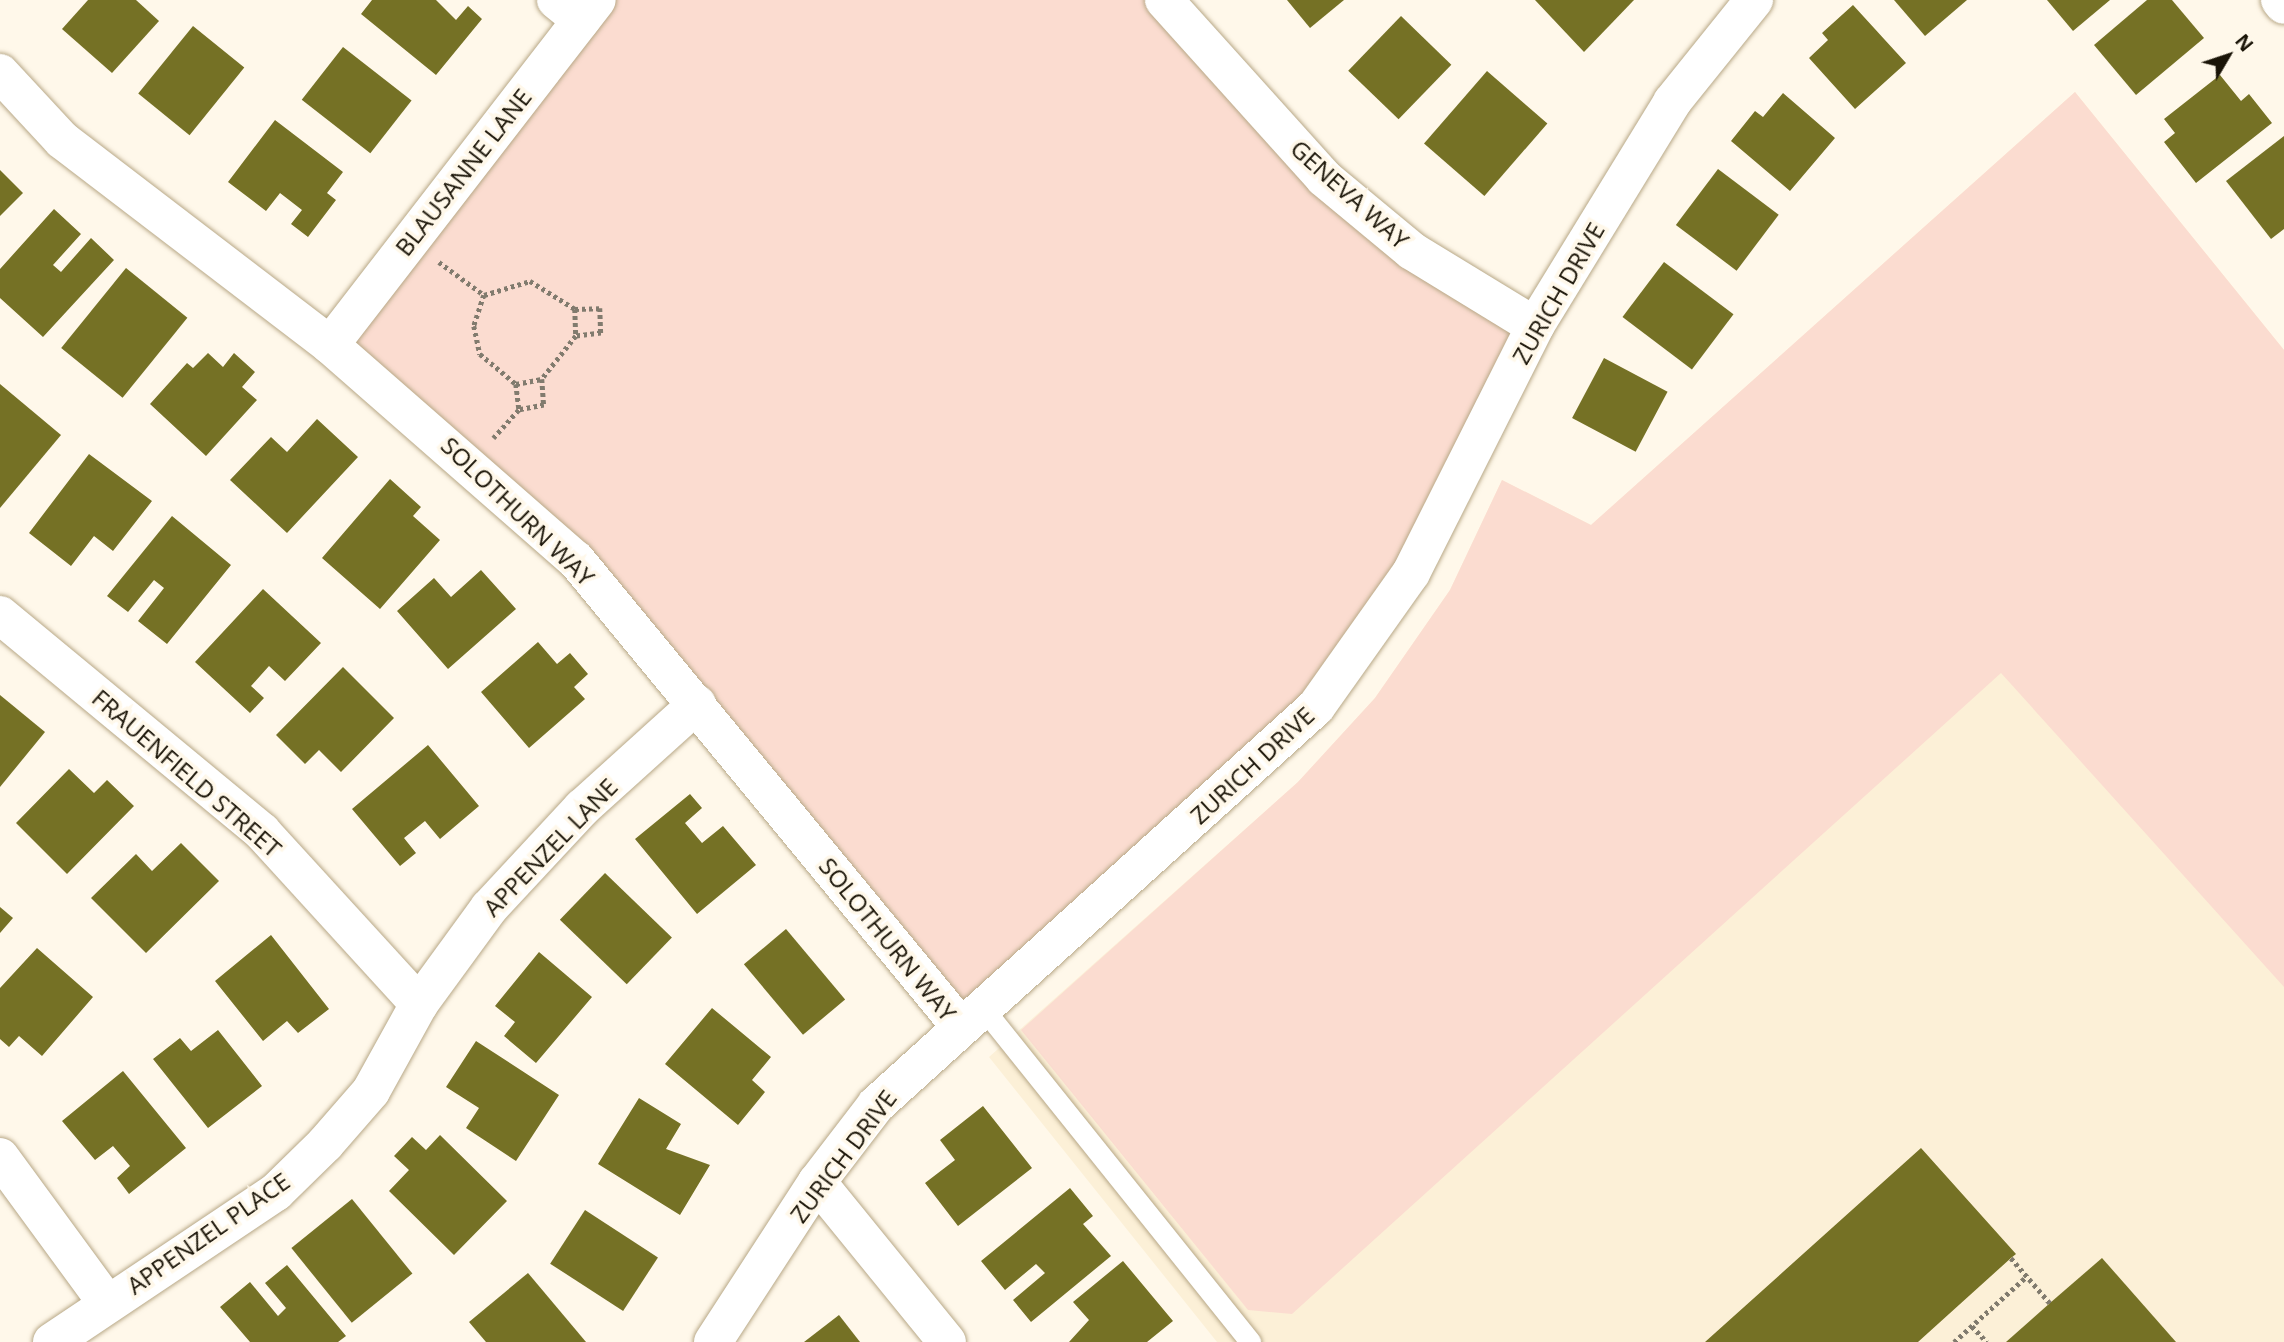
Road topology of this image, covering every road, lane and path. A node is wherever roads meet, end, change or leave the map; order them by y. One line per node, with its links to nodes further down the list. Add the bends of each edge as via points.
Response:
1 (1164, 0): 10 (street, GENEVA WAY, via 1324,178 1412,251)
2 (1754, 0): 10 (street, ZURICH DRIVE, via 1672,102)
3 (2280, 0): 4 (street)
4 (2284, 5)
5 (578, 7): 7 (street, BLAUSANNE LANE)
6 (0, 73): 12 (street, SOLOTHURN WAY, via 62,140)
7 (410, 241): 8 (path); 12 (street, BLAUSANNE LANE)
8 (484, 295): 9 (path, via 530,281); 14 (path, via 474,326 480,354)
9 (575, 309): 11 (path); 11 (path, via 600,308 601,333)
10 (1535, 326): 20 (street, ZURICH DRIVE, via 1411,573 1316,707)
11 (576, 336): 13 (path)
12 (330, 345): 16 (street, SOLOTHURN WAY)
13 (542, 379): 14 (path); 15 (path, via 544,405)
14 (516, 384): 15 (path)
15 (519, 410): 16 (path)
16 (472, 463): 18 (street, SOLOTHURN WAY, via 576,560)
17 (0, 615): 19 (street, FRAUENFIELD STREET, via 262,832)
18 (697, 704): 19 (street, APPENZEL LANE, via 582,808 489,908); 20 (street, SOLOTHURN WAY)
19 (419, 1004): 25 (street, APPENZEL PLACE, via 371,1091 276,1192)
20 (971, 1016): 22 (street, ZURICH DRIVE, via 876,1105); 31 (lane)
21 (0, 1157): 25 (street)
22 (817, 1182): 29 (street, ZURICH DRIVE); 30 (street)
23 (2011, 1258): 24 (path)
24 (2026, 1277): 26 (path); 27 (path)
25 (106, 1303): 28 (street, APPENZEL PLACE)
26 (2050, 1303)
27 (1972, 1326): 32 (path); 33 (path)
28 (51, 1342)
29 (713, 1342)
30 (947, 1342)
31 (1250, 1342)
32 (1954, 1342)
33 (1987, 1342)

